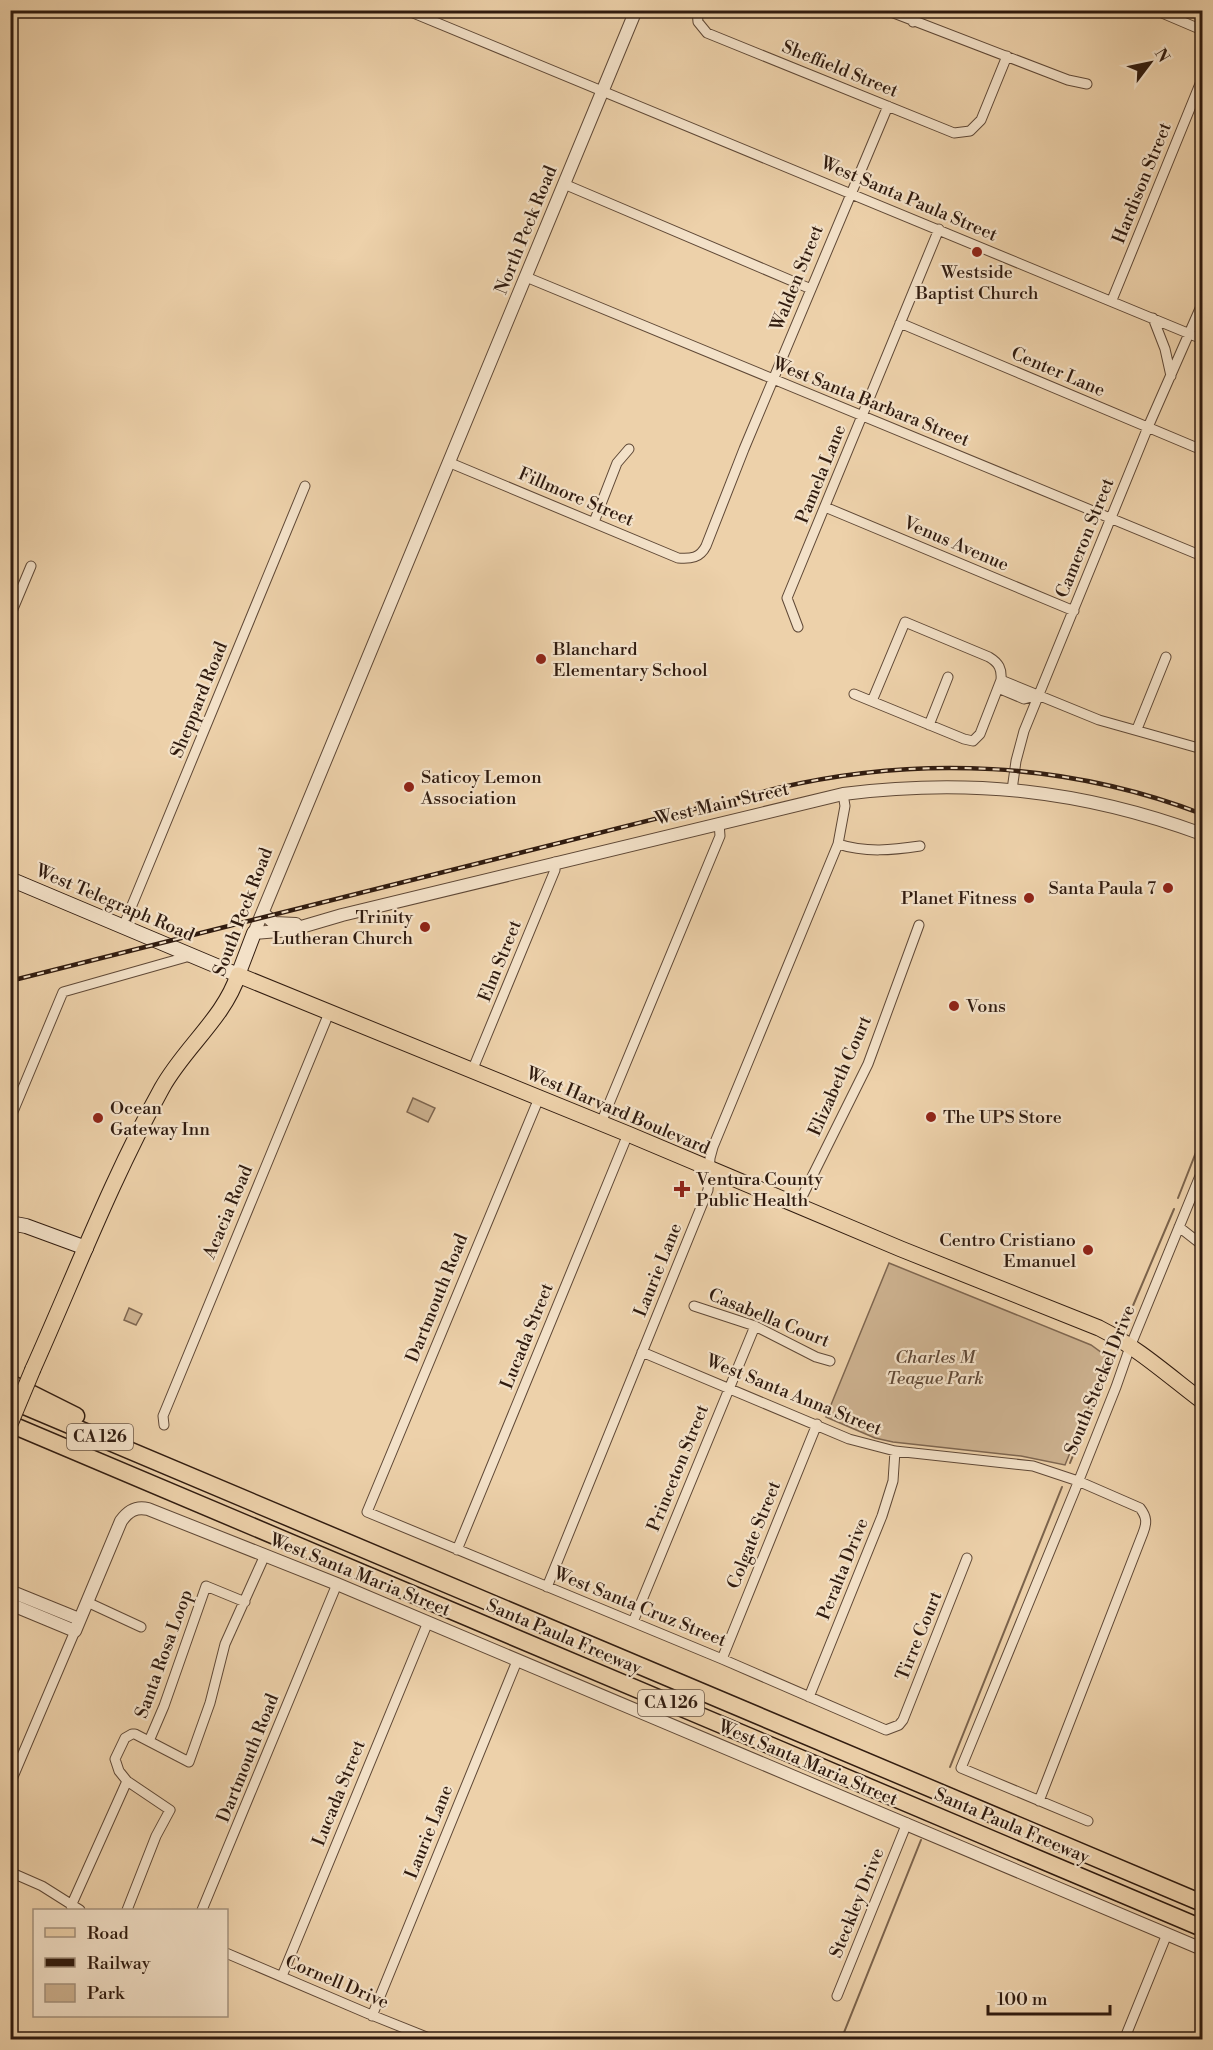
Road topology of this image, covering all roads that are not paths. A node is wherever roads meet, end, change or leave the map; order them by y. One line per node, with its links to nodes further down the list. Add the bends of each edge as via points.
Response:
1 (406, 10): 12 (street, West Santa Paula Street)
2 (636, 10): 12 (street, North Peck Road)
3 (697, 10): 13 (street, Sheffield Street, via 698,22 713,36)
4 (886, 10): 7 (street)
5 (917, 10): 7 (street)
6 (1155, 10): 8 (street)
7 (913, 22): 9 (street)
8 (1203, 30)
9 (1007, 56): 11 (street); 13 (street, Sheffield Street, via 981,120 970,131 954,133)
10 (1203, 79): 19 (street, Hardison Street)
11 (1087, 84)
12 (603, 90): 14 (street, North Peck Road); 15 (street, West Santa Paula Street)
13 (888, 106): 15 (street, Walden Street)
14 (564, 184): 17 (street, North Peck Road); 18 (street)
15 (851, 192): 16 (street, West Santa Paula Street); 18 (street, Walden Street)
16 (939, 229): 19 (street, West Santa Paula Street); 22 (street, Pamela Lane)
17 (526, 277): 26 (street, West Santa Barbara Street); 31 (street, North Peck Road)
18 (811, 289): 26 (street, Walden Street)
19 (1112, 300): 21 (street, West Santa Paula Street)
20 (1203, 304): 23 (street, Cameron Street)
21 (1154, 318): 23 (street, West Santa Paula Street); 25 (street)
22 (900, 324): 27 (street, Pamela Lane); 28 (street, Center Lane)
23 (1190, 333): 24 (street, West Santa Paula Street); 25 (street, Cameron Street)
24 (1203, 339)
25 (1171, 376): 28 (street, Cameron Street)
26 (773, 380): 27 (street, West Santa Barbara Street); 37 (street, Walden Street, via 706,546)
27 (863, 416): 33 (street, Pamela Lane); 34 (street, West Santa Barbara Street)
28 (1148, 427): 30 (street, Center Lane); 34 (street, Cameron Street)
29 (629, 449): 35 (street, via 617,463)
30 (1203, 450)
31 (448, 462): 35 (street, Fillmore Street); 59 (street, South Peck Road)
32 (305, 486): 62 (street, Sheppard Road)
33 (825, 507): 39 (street, Venus Avenue); 41 (street, Pamela Lane, via 787,598)
34 (1112, 519): 36 (street, West Santa Barbara Street); 39 (street, Cameron Street)
35 (594, 522): 37 (street, Fillmore Street, via 678,558)
36 (1203, 556)
37 (692, 558)
38 (31, 566): 40 (street)
39 (1074, 611): 46 (street, Cameron Street)
40 (10, 616)
41 (798, 627)
42 (1166, 657): 49 (street)
43 (948, 677): 48 (street)
44 (999, 684): 46 (street, via 1024,699); 47 (street, via 999,666 989,657 904,622); 48 (street, via 980,734 973,741)
45 (854, 694): 47 (street)
46 (1039, 695): 49 (street, via 1099,720); 51 (street, Cameron Street, via 1020,741)
47 (872, 701): 48 (street)
48 (929, 725)
49 (1137, 729): 50 (street)
50 (1203, 749)
51 (1012, 790): 52 (street, West Main Street, via 943,786); 54 (street, West Main Street, via 1083,799)
52 (843, 794): 53 (street, West Main Street); 55 (street, Laurie Lane, via 845,806)
53 (719, 824): 57 (street, West Main Street); 70 (street, via 720,836)
54 (1203, 834)
55 (838, 844): 56 (street, via 868,850); 72 (street, Laurie Lane, via 713,1147)
56 (920, 846)
57 (555, 862): 60 (street, West Main Street); 67 (street, Elm Street)
58 (10, 879): 62 (main road, West Telegraph Road)
59 (262, 913): 60 (street, via 274,923); 63 (street, South Peck Road)
60 (315, 924): 63 (street, West Main Street)
61 (919, 925): 74 (street, Elizabeth Court, via 868,1064)
62 (123, 927): 64 (main road, West Telegraph Road)
63 (254, 933): 65 (main road, South Peck Road)
64 (192, 955): 65 (main road, West Telegraph Road); 69 (street, via 63,992)
65 (238, 975): 66 (main road, West Harvard Boulevard); 78 (main road, South Peck Road, via 232,992 162,1088)
66 (329, 1013): 67 (main road, West Harvard Boulevard); 90 (street, Acacia Road, via 163,1416)
67 (472, 1071): 68 (main road, West Harvard Boulevard)
68 (539, 1098): 70 (main road, West Harvard Boulevard); 96 (street, Dartmouth Road)
69 (10, 1119)
70 (601, 1123): 71 (main road, West Harvard Boulevard)
71 (628, 1134): 72 (main road, West Harvard Boulevard); 97 (street, Lucada Street)
72 (709, 1170): 74 (main road, West Harvard Boulevard); 82 (street, Laurie Lane, via 708,1190)
73 (1203, 1171): 76 (street, South Steckel Drive)
74 (798, 1205): 81 (main road, West Harvard Boulevard, via 1053,1309 1113,1335)
75 (10, 1223): 78 (main road)
76 (1179, 1227): 77 (street); 81 (street, South Steckel Drive)
77 (1203, 1245)
78 (86, 1248): 88 (main road, South Peck Road, bridge)
79 (694, 1306): 80 (street, Casabella Court)
80 (755, 1326): 83 (street, Casabella Court); 85 (street, Princeton Street)
81 (1130, 1347): 87 (main road, West Harvard Boulevard); 95 (street, South Steckel Drive)
82 (642, 1352): 85 (street, West Santa Anna Street); 101 (street, Laurie Lane)
83 (830, 1361)
84 (10, 1383): 93 (highway)
85 (729, 1388): 89 (street, West Santa Anna Street); 107 (street, Princeton Street)
86 (10, 1400): 93 (highway, Santa Paula Freeway / CA 126)
87 (1203, 1401)
88 (10, 1424): 94 (highway, Santa Paula Freeway / CA 126)
89 (817, 1424): 92 (street, West Santa Anna Street, via 849,1439); 110 (street, Colgate Street)
90 (165, 1425)
91 (10, 1435): 94 (highway)
92 (895, 1451): 95 (street, West Santa Anna Street, via 1033,1466); 112 (street, Peralta Drive, via 886,1505)
93 (189, 1474): 121 (highway, Santa Paula Freeway / CA 126)
94 (139, 1478): 126 (highway, Santa Paula Freeway / CA 126)
95 (1078, 1481): 117 (street, South Steckel Drive, via 1140,1508 1146,1524); 117 (street, via 961,1768)
96 (367, 1512): 97 (street, West Santa Cruz Street)
97 (457, 1550): 101 (street, West Santa Cruz Street)
98 (265, 1555): 100 (street, West Santa Maria Street); 103 (street, West Santa Maria Street, via 143,1508 130,1510 118,1527); 104 (street, Santa Rosa Loop)
99 (968, 1557): 113 (street, Tirre Court)
100 (337, 1584): 106 (street, West Santa Maria Street); 125 (street, Dartmouth Road)
101 (547, 1587): 107 (street, West Santa Cruz Street)
102 (10, 1590): 108 (street)
103 (87, 1602): 108 (street); 109 (street)
104 (245, 1602): 114 (street, Santa Rosa Loop, via 206,1586); 114 (street, Santa Rosa Loop, via 225,1644 189,1762)
105 (10, 1604): 108 (street)
106 (428, 1622): 111 (street, West Santa Maria Street); 130 (street, Lucada Street)
107 (633, 1622): 110 (street, West Santa Cruz Street)
108 (77, 1625): 116 (street)
109 (141, 1627)
110 (722, 1659): 112 (street, West Santa Cruz Street)
111 (517, 1661): 119 (street, West Santa Maria Street); 132 (street, Laurie Lane)
112 (809, 1697): 113 (street, West Santa Cruz Street, via 886,1730)
113 (899, 1725)
114 (149, 1741): 115 (street, via 132,1734 125,1738 115,1759 118,1771)
115 (127, 1781): 122 (street); 124 (street, via 170,1810)
116 (10, 1784)
117 (1039, 1801): 118 (street)
118 (1088, 1821)
119 (907, 1823): 127 (street, West Santa Maria Street); 131 (street, Steckley Drive)
120 (10, 1872): 122 (street, via 42,1886)
121 (1203, 1903)
122 (71, 1906): 123 (street)
123 (76, 1909)
124 (128, 1909)
125 (203, 1909)
126 (1203, 1928)
127 (1167, 1934): 128 (street, West Santa Maria Street); 134 (street)
128 (1203, 1949)
129 (228, 1954): 130 (street, Cornell Drive)
130 (282, 1976): 132 (street, Cornell Drive)
131 (837, 1996)
132 (372, 2016): 133 (street, Cornell Drive)
133 (434, 2040)
134 (1124, 2040)

